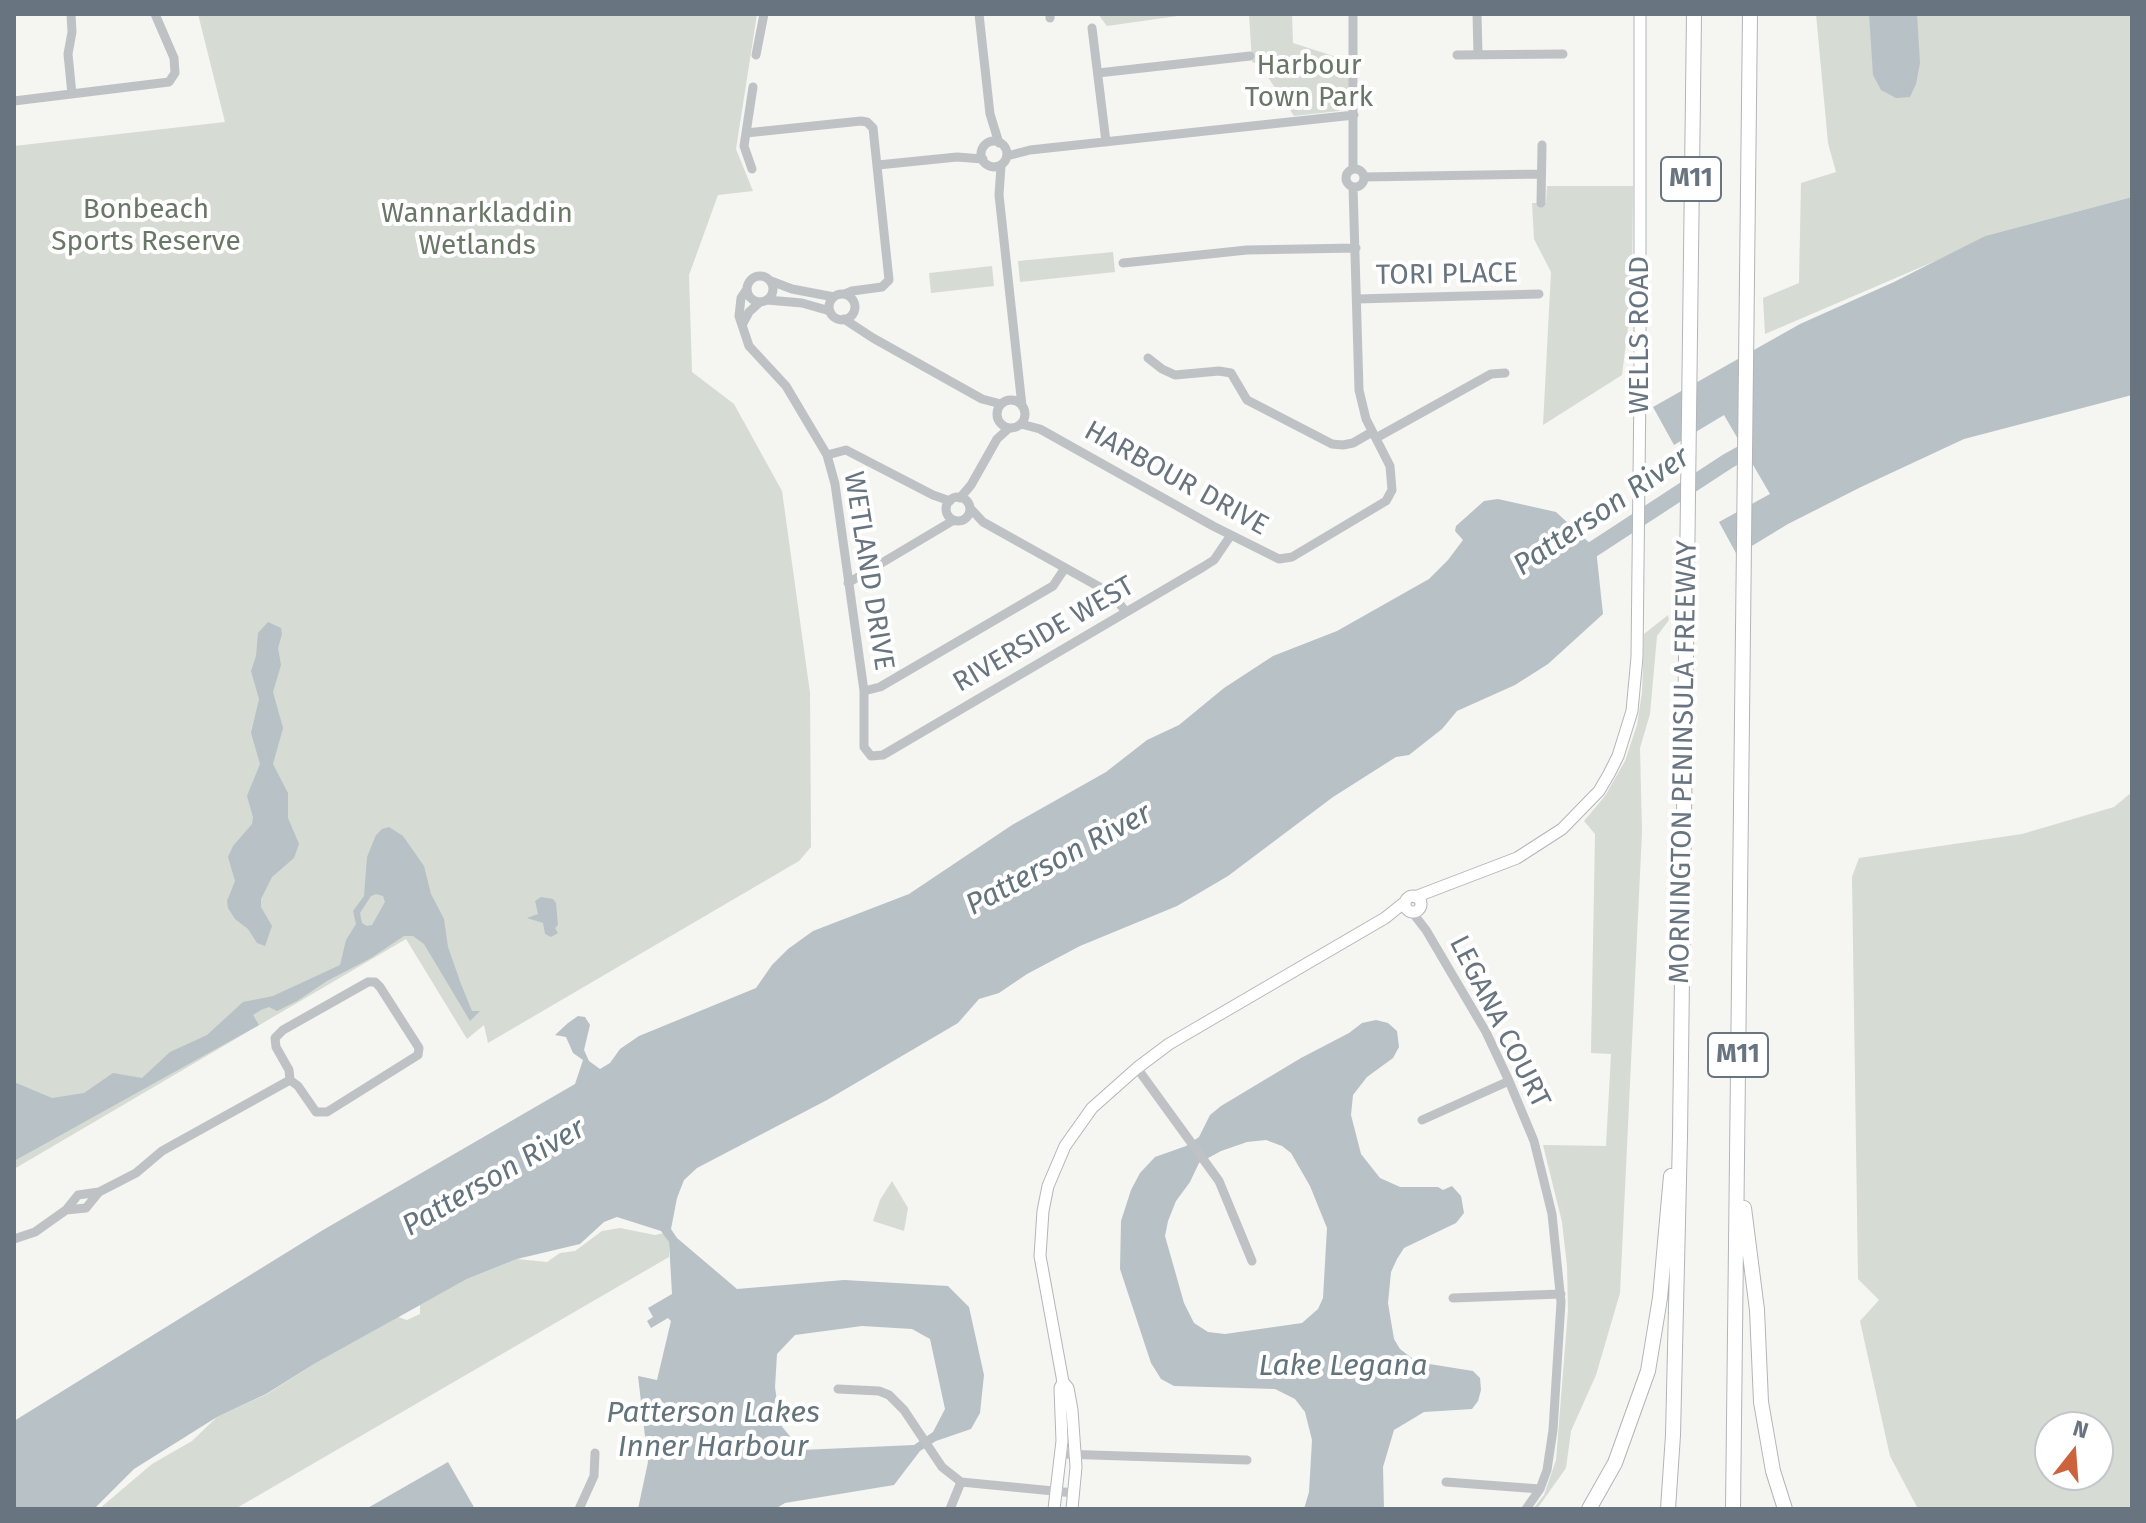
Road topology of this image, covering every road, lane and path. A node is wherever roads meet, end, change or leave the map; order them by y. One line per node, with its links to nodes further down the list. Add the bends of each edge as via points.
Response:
1 (71, 14): 18 (street)
2 (155, 14): 18 (street, via 174,58 175,73 169,82)
3 (764, 14): 13 (street)
4 (979, 14): 20 (street)
5 (1353, 14): 21 (street)
6 (1477, 14): 11 (street)
7 (1640, 14): 74 (main road, WELLS ROAD, via 1637,657 1632,711 1618,756 1599,791 1571,822 1517,858)
8 (1694, 14): 79 (highway, MORNINGTON PENINSULA FREEWAY / M11)
9 (1750, 14): 80 (highway, MORNINGTON PENINSULA FREEWAY / M11)
10 (1092, 28): 16 (street)
11 (1478, 54): 12 (street); 14 (street)
12 (1563, 54)
13 (756, 55)
14 (1457, 55)
15 (1250, 56): 16 (street)
16 (1098, 73): 23 (street)
17 (753, 87): 22 (street)
18 (72, 94): 19 (street)
19 (14, 101)
20 (990, 114): 25 (street); 26 (street)
21 (1354, 115): 23 (street); 32 (street)
22 (746, 133): 29 (street, via 867,122 873,128); 31 (street)
23 (1106, 142): 26 (street)
24 (1542, 145): 33 (street)
25 (985, 146): 26 (street); 27 (street); 28 (street)
26 (1004, 148): 30 (street)
27 (957, 157): 28 (street); 29 (street)
28 (986, 163): 30 (street); 36 (street)
29 (878, 165): 42 (street, via 889,280)
30 (1001, 166): 36 (street)
31 (752, 169)
32 (1353, 169): 34 (street); 35 (street, via 1346,178)
33 (1541, 174): 34 (street); 37 (street)
34 (1364, 177): 35 (street)
35 (1353, 187): 38 (street, HARBOUR DRIVE)
36 (999, 195): 55 (street)
37 (1541, 203)
38 (1356, 248): 39 (street, via 1247,250); 46 (street, HARBOUR DRIVE)
39 (1123, 263)
40 (771, 281): 41 (street, via 756,276); 45 (street); 47 (street, via 773,293)
41 (747, 289): 47 (street, via 750,297); 51 (street, via 740,303)
42 (872, 290): 43 (street); 48 (street)
43 (845, 294): 45 (street); 48 (street)
44 (1539, 294): 46 (street, TORI PLACE)
45 (834, 297): 49 (street)
46 (1357, 299): 61 (street, HARBOUR DRIVE, via 1359,390)
47 (764, 301): 49 (street); 51 (street)
48 (855, 309): 50 (street); 52 (street)
49 (830, 311): 50 (street)
50 (844, 319): 52 (street)
51 (742, 325): 63 (street, WETLAND DRIVE, via 749,346 786,386)
52 (860, 327): 56 (street)
53 (1148, 358): 61 (street, via 1175,375 1231,373 1247,400 1332,444)
54 (1505, 373): 61 (street, via 1491,374)
55 (1019, 383): 56 (street); 57 (street)
56 (1001, 410): 57 (street); 59 (street); 62 (street)
57 (1023, 410): 58 (street); 60 (street, HARBOUR DRIVE)
58 (1021, 424): 59 (street); 60 (street, HARBOUR DRIVE)
59 (1009, 428): 62 (street)
60 (1040, 429): 68 (street, HARBOUR DRIVE)
61 (1374, 435): 68 (street, HARBOUR DRIVE, via 1392,476 1386,501 1285,559)
62 (997, 439): 64 (street)
63 (827, 455): 64 (street, via 846,450); 70 (street, WETLAND DRIVE)
64 (957, 504): 65 (street); 65 (street); 66 (street); 67 (street)
65 (960, 519): 66 (street); 67 (street)
66 (983, 522): 69 (street)
67 (935, 533): 70 (street)
68 (1231, 535): 71 (street, RIVERSIDE WEST, via 1208,564)
69 (1065, 568): 71 (street, via 1112,594); 72 (street, via 1053,586 880,687)
70 (848, 583): 72 (street, WETLAND DRIVE)
71 (1126, 612): 73 (street, RIVERSIDE WEST, via 883,755)
72 (864, 691): 73 (street, WETLAND DRIVE, via 864,747)
73 (869, 755)
74 (1413, 906): 75 (main road, via 1200,1025); 77 (street, LEGANA COURT)
75 (1137, 1068): 82 (street, via 1205,1159 1229,1200); 85 (main road, via 1079,1124 1048,1186 1040,1256)
76 (290, 1080): 76 (street, via 275,1043 277,1035 368,982 379,985 419,1049 413,1061 325,1113 314,1111); 81 (street, via 166,1149 138,1172 99,1192 86,1208 66,1210 35,1232)
77 (1509, 1081): 78 (street); 83 (street, LEGANA COURT, via 1544,1178)
78 (1422, 1120)
79 (1680, 1136): 101 (highway, via 1648,1371 1615,1463); 102 (highway, MORNINGTON PENINSULA FREEWAY / M11)
80 (1737, 1156): 103 (highway, MORNINGTON PENINSULA FREEWAY / M11); 104 (highway, via 1757,1310 1761,1402)
81 (14, 1239)
82 (1252, 1261)
83 (1561, 1294): 84 (street); 93 (street, LEGANA COURT, via 1553,1430)
84 (1453, 1298)
85 (1063, 1382): 88 (main road); 89 (main road)
86 (838, 1389): 91 (street, via 879,1391 897,1401 942,1467)
87 (595, 1453): 96 (street, via 594,1476)
88 (1061, 1454): 89 (street); 94 (main road)
89 (1076, 1454): 90 (street); 95 (main road)
90 (1247, 1460)
91 (961, 1482): 94 (street); 97 (street)
92 (1446, 1482): 93 (street)
93 (1540, 1489): 100 (street, LEGANA COURT)
94 (1056, 1492): 95 (street); 98 (main road)
95 (1074, 1493): 99 (main road)
96 (579, 1509)
97 (950, 1509)
98 (1054, 1509)
99 (1072, 1509)
100 (1526, 1509)
101 (1589, 1509)
102 (1668, 1509)
103 (1733, 1509)
104 (1785, 1509)

